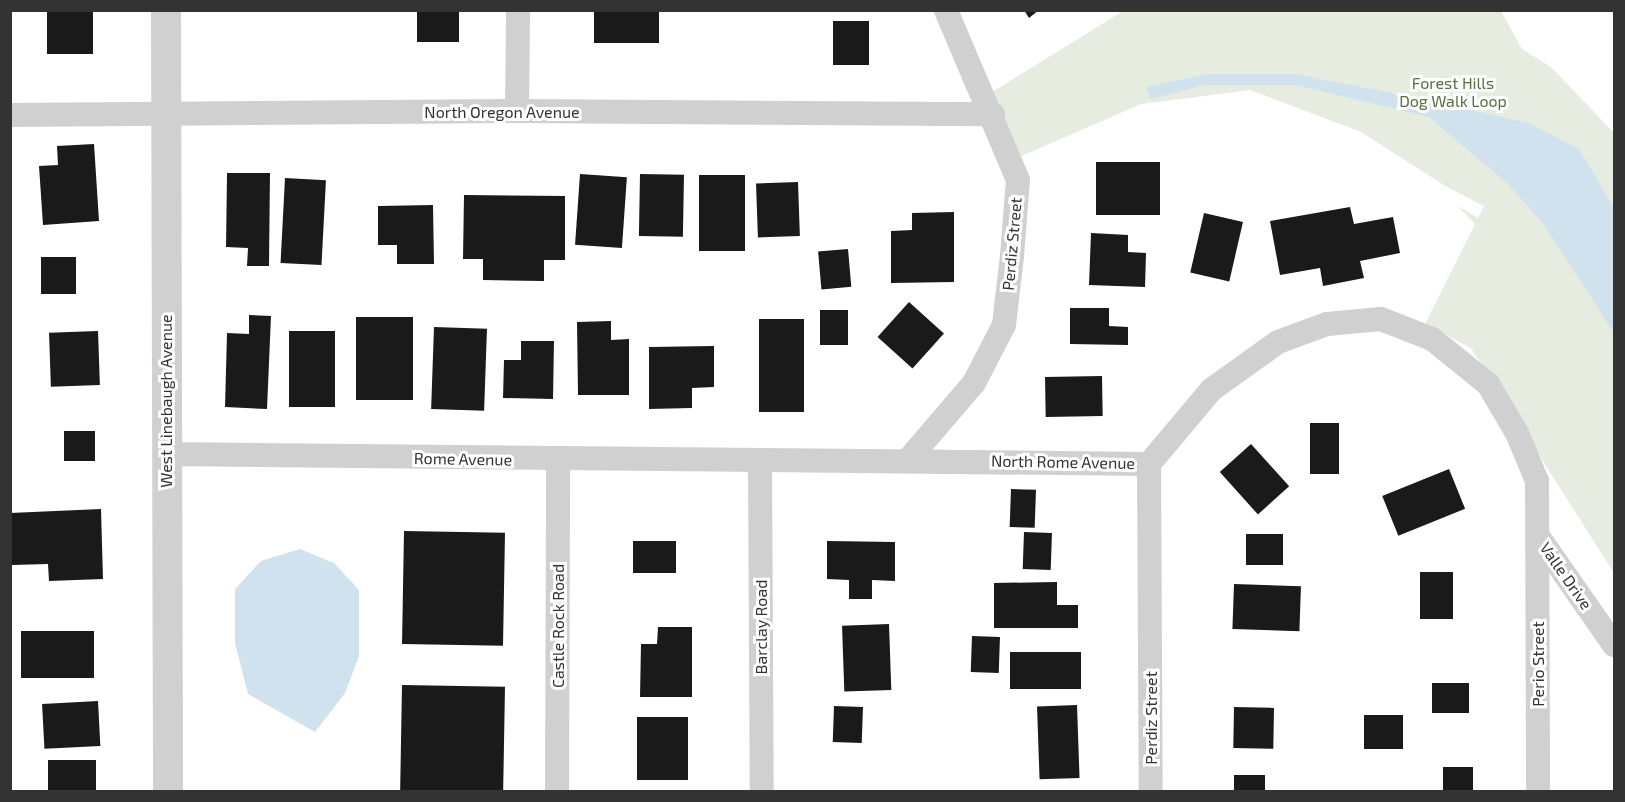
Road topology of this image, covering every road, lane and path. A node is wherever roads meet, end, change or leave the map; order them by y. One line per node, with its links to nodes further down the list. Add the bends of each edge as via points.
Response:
1 (166, 10): 7 (street, West Linebaugh Avenue)
2 (518, 10): 4 (street)
3 (946, 10): 5 (street, Perdiz Street)
4 (517, 111): 5 (street, North Oregon Avenue); 7 (street, North Oregon Avenue)
5 (993, 114): 10 (street, Perdiz Street, via 1018,180 1004,325 974,383)
6 (10, 115): 7 (street, North Oregon Avenue)
7 (166, 116): 8 (street, West Linebaugh Avenue)
8 (166, 454): 9 (street, Rome Avenue); 15 (street, West Linebaugh Avenue)
9 (558, 460): 11 (street, Rome Avenue); 16 (street, Castle Rock Road)
10 (908, 460): 11 (street, North Rome Avenue); 12 (street, North Rome Avenue)
11 (760, 462): 17 (street, Barclay Road)
12 (1149, 464): 13 (street, North Rome Avenue, via 1211,390 1278,342 1327,324 1381,319 1432,339 1488,384 1517,433 1537,481); 18 (street, Perdiz Street)
13 (1538, 536): 14 (street, Valle Drive); 19 (street, Perio Street)
14 (1614, 645)
15 (168, 792)
16 (557, 792)
17 (762, 792)
18 (1151, 792)
19 (1538, 792)

